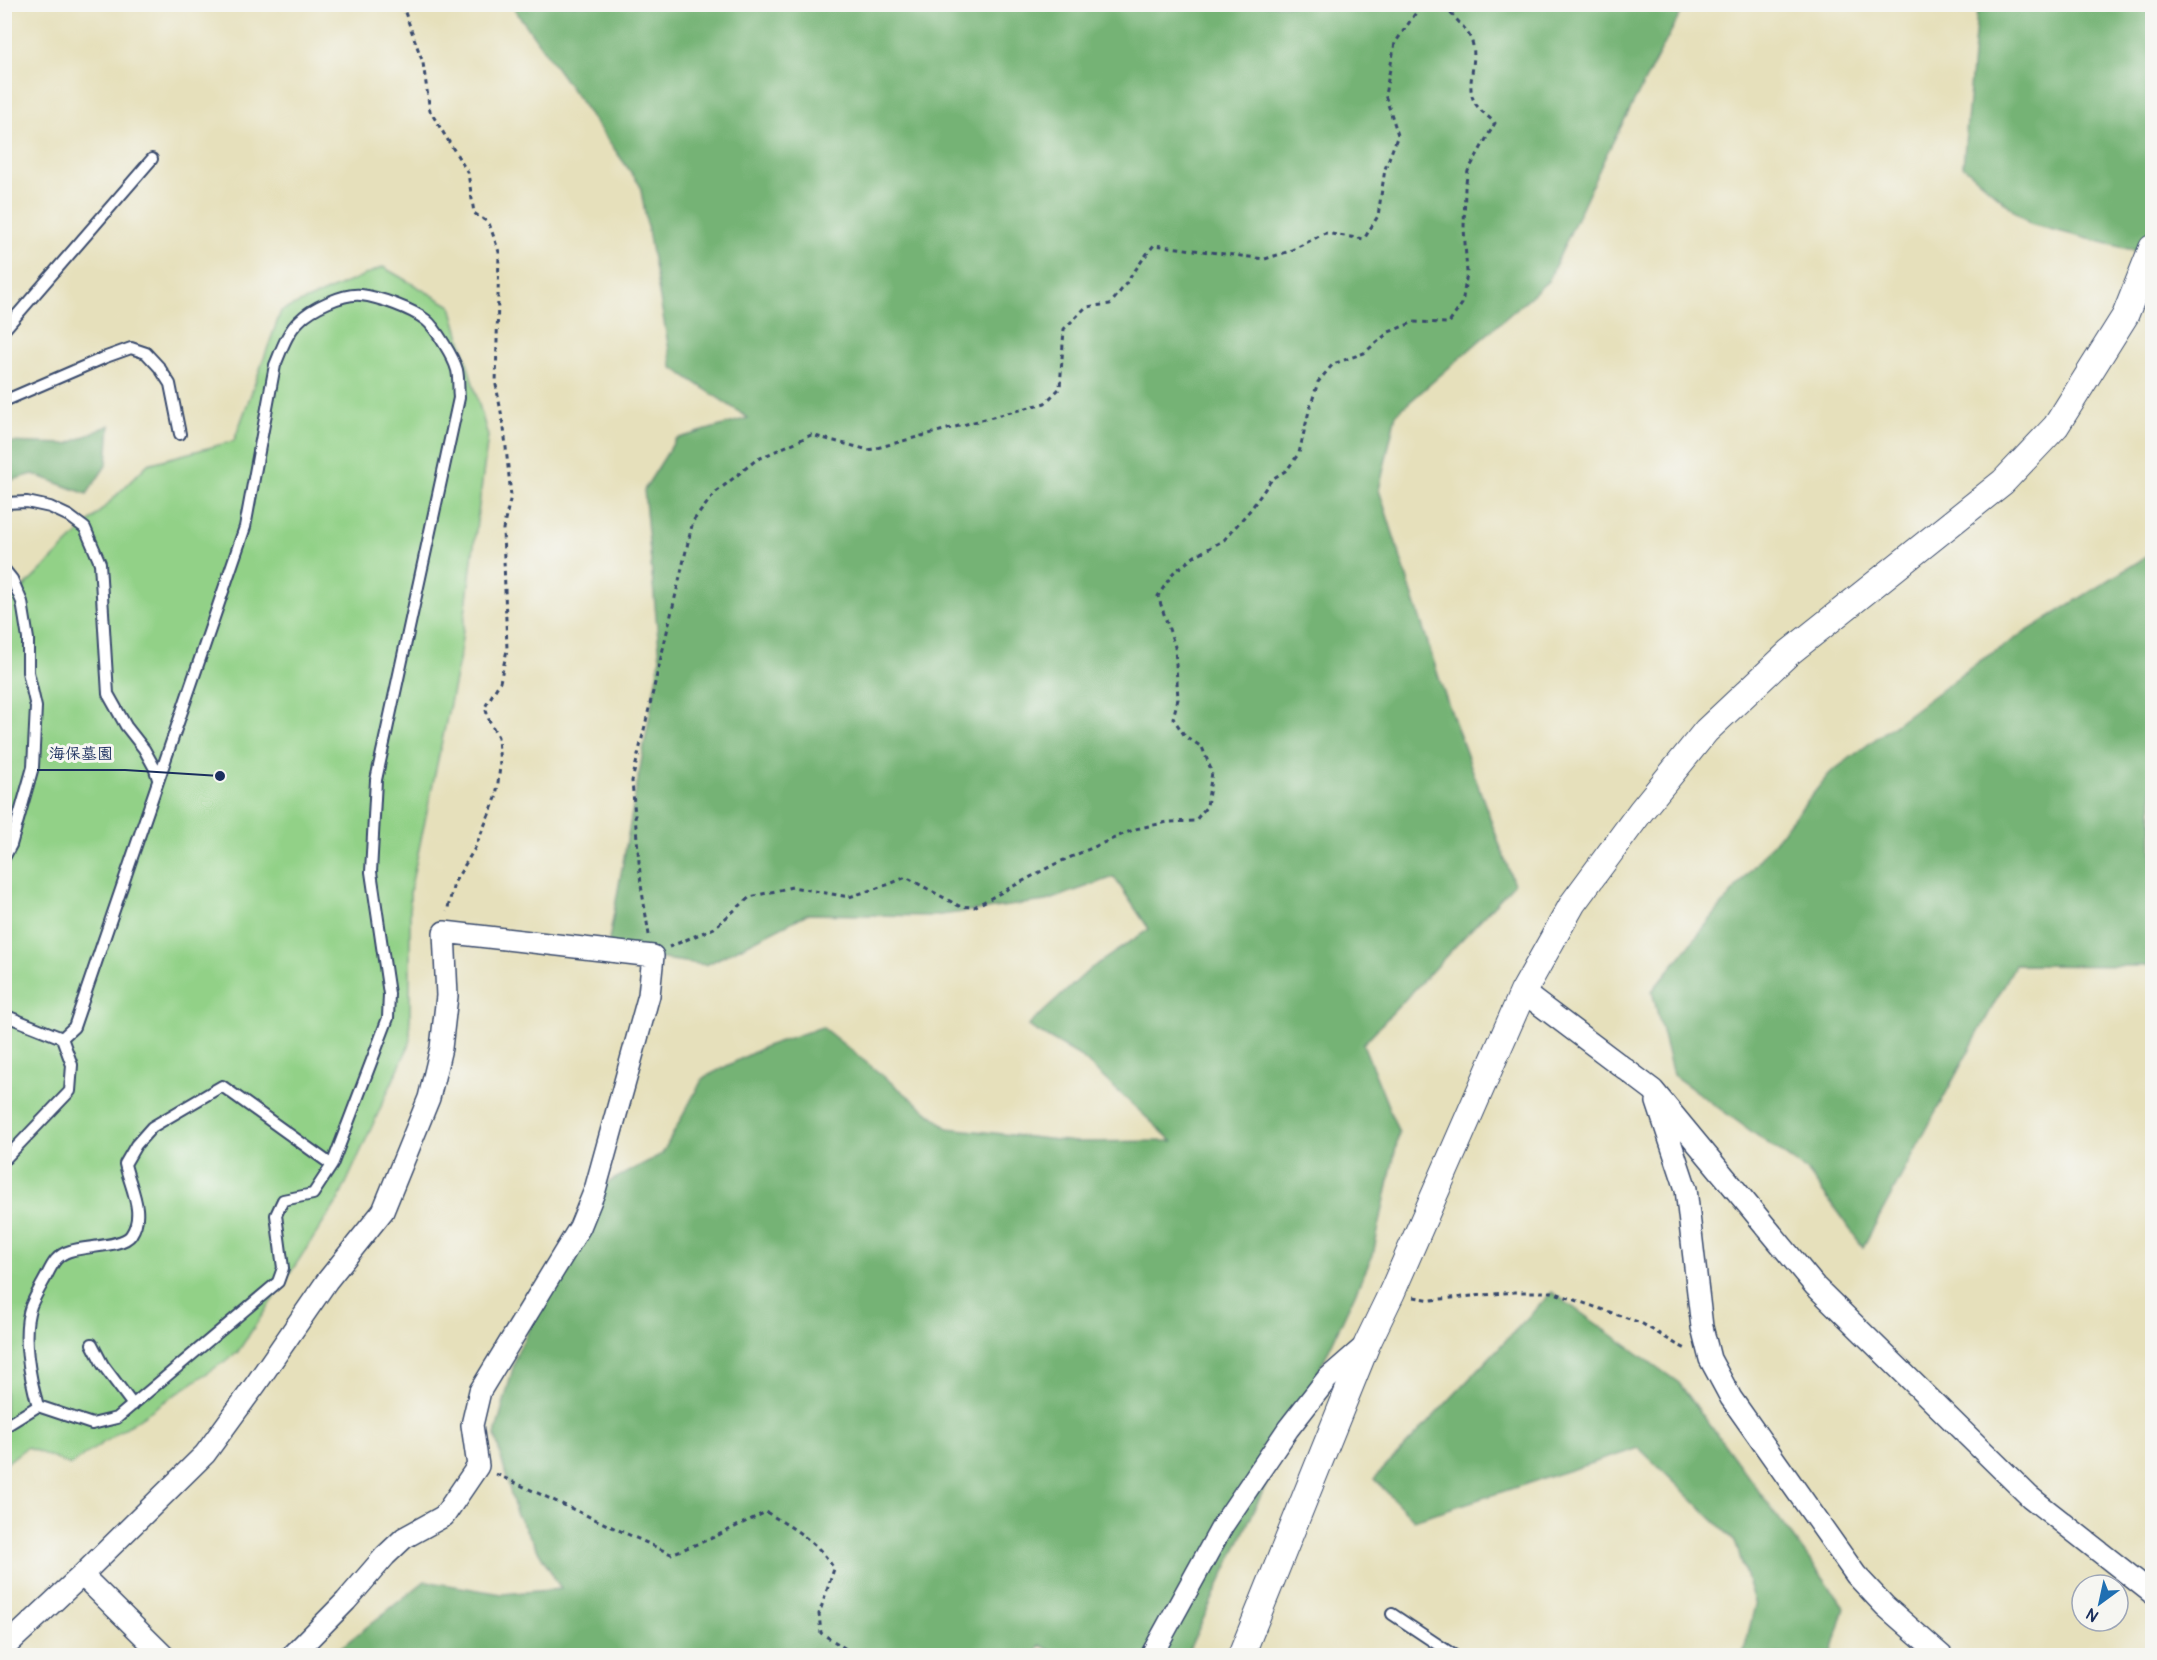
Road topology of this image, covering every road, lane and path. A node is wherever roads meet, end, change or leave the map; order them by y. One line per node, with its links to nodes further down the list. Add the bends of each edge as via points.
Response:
1 (402, 4): 13 (path, via 423,63 430,111 468,172 474,213 489,223 499,252 496,385 511,496 503,529 507,650 500,682 485,707 498,737 496,798 475,848 454,883)
2 (1422, 4): 14 (path, via 1395,44 1385,95 1398,135 1385,169 1378,216 1364,239 1324,233 1265,259 1154,245 1110,304 1086,307 1064,329 1060,388 1045,403 869,450 811,435 756,460 715,493 693,521 632,781 641,885)
3 (1442, 4): 14 (path, via 1473,44 1470,90 1475,104 1495,123 1468,171 1464,228 1467,273 1462,304 1449,323 1414,322 1389,332 1364,353 1333,364 1318,381 1299,453 1287,470 1272,479 1224,540 1173,573 1158,596 1175,646 1178,699 1173,718 1185,736 1202,747 1212,772 1207,806 1196,821 1136,829 1055,864 974,907 959,906 906,876 849,897 792,887 750,897 714,928)
4 (152, 159): 6 (lane)
5 (2152, 248): 15 (street, via 2125,316 2056,426 2003,482 1790,652 1706,731 1573,903)
6 (4, 330)
7 (4, 401): 8 (lane, via 131,348 146,353 170,384)
8 (180, 434)
9 (4, 503): 11 (lane, via 50,507 85,528 100,563 108,694)
10 (4, 569): 12 (lane, via 22,602 28,672 36,707 33,767)
11 (158, 778): 17 (lane, via 74,1027); 20 (lane, via 245,527 274,365 286,340 299,320 338,298 361,295 396,305 427,320 457,370 459,398 376,780 371,872 389,994 388,1018)
12 (4, 858)
13 (444, 932): 14 (street); 29 (street, via 447,996 441,1048 429,1098 383,1211 327,1281 205,1454)
14 (653, 956): 28 (street, via 649,995 584,1218 480,1391 472,1425)
15 (1523, 992): 18 (street); 21 (street)
16 (6, 1018): 17 (lane)
17 (62, 1038): 19 (lane, via 72,1065 70,1091)
18 (1653, 1090): 24 (street, via 1686,1189 1702,1327); 30 (street, via 1815,1286 2030,1497)
19 (4, 1160)
20 (333, 1165): 25 (lane, via 313,1194 283,1200 276,1215 283,1269 278,1282); 26 (lane, via 222,1086 152,1127 135,1145 125,1164 138,1207 131,1236 123,1243 97,1245 55,1259 31,1306 27,1344 31,1384)
21 (1392, 1292): 23 (street); 24 (path, via 1431,1300 1552,1292 1641,1323)
22 (92, 1344): 25 (lane)
23 (1367, 1344): 36 (street, via 1327,1379 1288,1429 1223,1525); 37 (street)
24 (1710, 1359): 39 (street, via 1731,1398 1856,1575)
25 (133, 1405): 26 (lane, via 117,1418 92,1424)
26 (38, 1406): 27 (lane)
27 (4, 1427)
28 (478, 1466): 34 (street, via 444,1516 404,1538); 35 (path, via 671,1554 766,1512 796,1530 827,1557 834,1569 819,1614 821,1634)
29 (82, 1575): 32 (street); 33 (street)
30 (2152, 1593)
31 (1392, 1614): 38 (lane)
32 (4, 1647)
33 (164, 1656)
34 (292, 1656)
35 (857, 1656)
36 (1151, 1656)
37 (1241, 1656)
38 (1455, 1656)
39 (1942, 1656)

